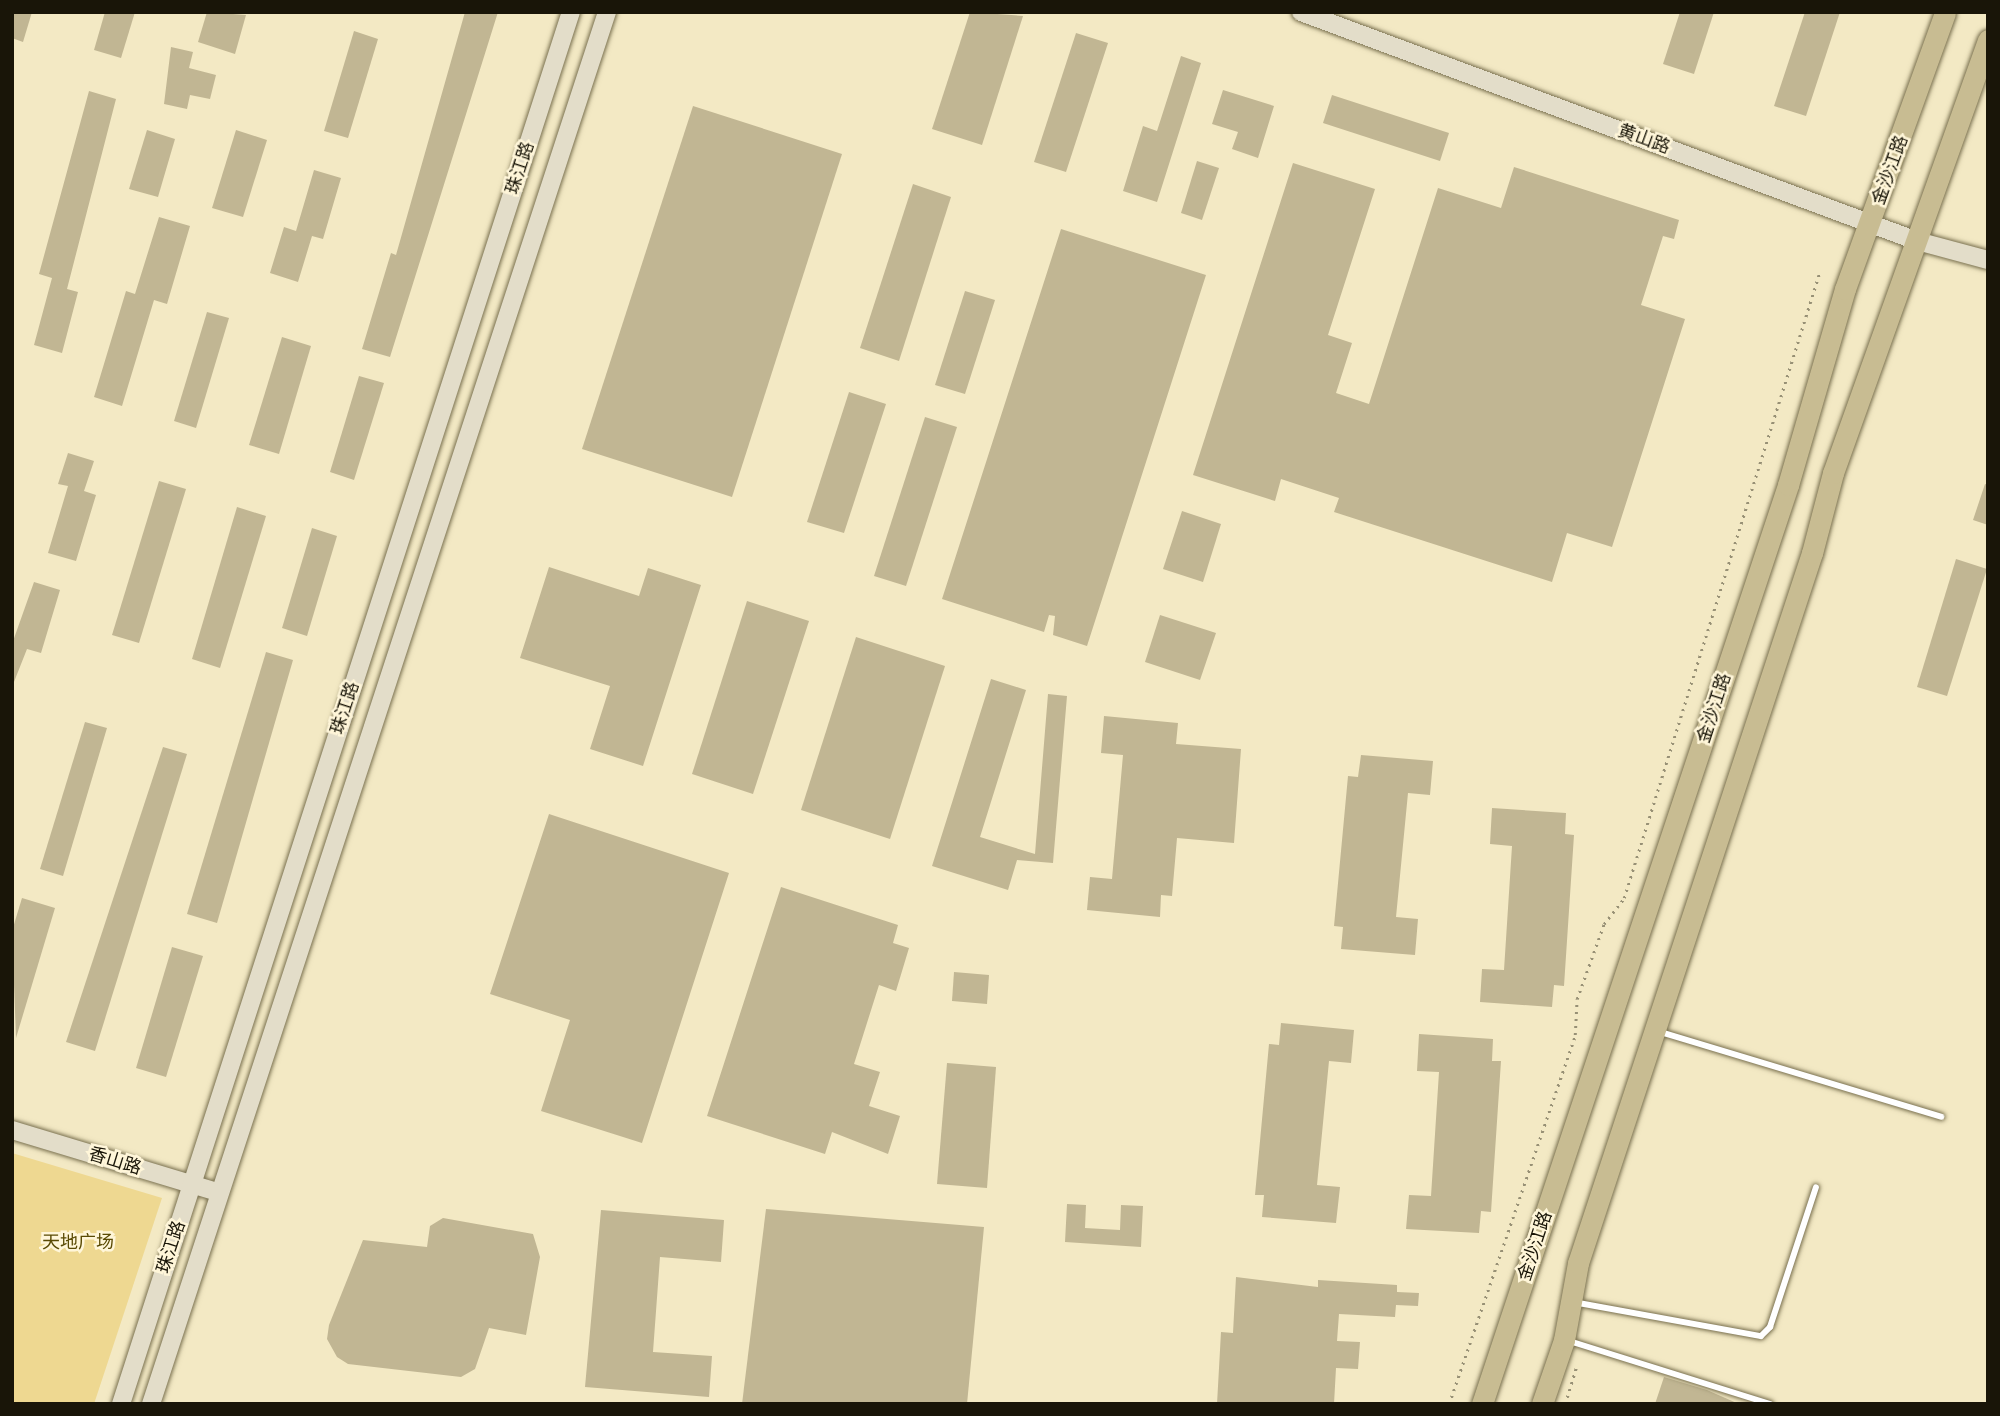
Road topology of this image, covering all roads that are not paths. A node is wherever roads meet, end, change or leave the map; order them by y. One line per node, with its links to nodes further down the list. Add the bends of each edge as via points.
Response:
1 (571, 12): 12 (main road, 珠江路)
2 (607, 12): 14 (main road)
3 (1301, 12): 6 (main road, 黄山路)
4 (1945, 12): 6 (main road, 金沙江路)
5 (1988, 40): 7 (main road)
6 (1871, 222): 7 (main road, 黄山路); 19 (main road, 金沙江路)
7 (1917, 241): 8 (main road, 黄山路); 9 (main road, via 1833,473 1812,553)
8 (1988, 260)
9 (1655, 1030): 10 (lane); 15 (main road)
10 (1941, 1117)
11 (12, 1130): 12 (main road, 香山路)
12 (191, 1184): 14 (main road, 香山路); 17 (main road, 珠江路)
13 (1816, 1187): 15 (lane, via 1770,1327 1761,1336)
14 (218, 1192): 18 (main road)
15 (1571, 1301): 16 (main road)
16 (1564, 1340): 20 (main road); 21 (lane)
17 (121, 1404)
18 (151, 1404)
19 (1482, 1404)
20 (1542, 1404)
21 (1770, 1404)

